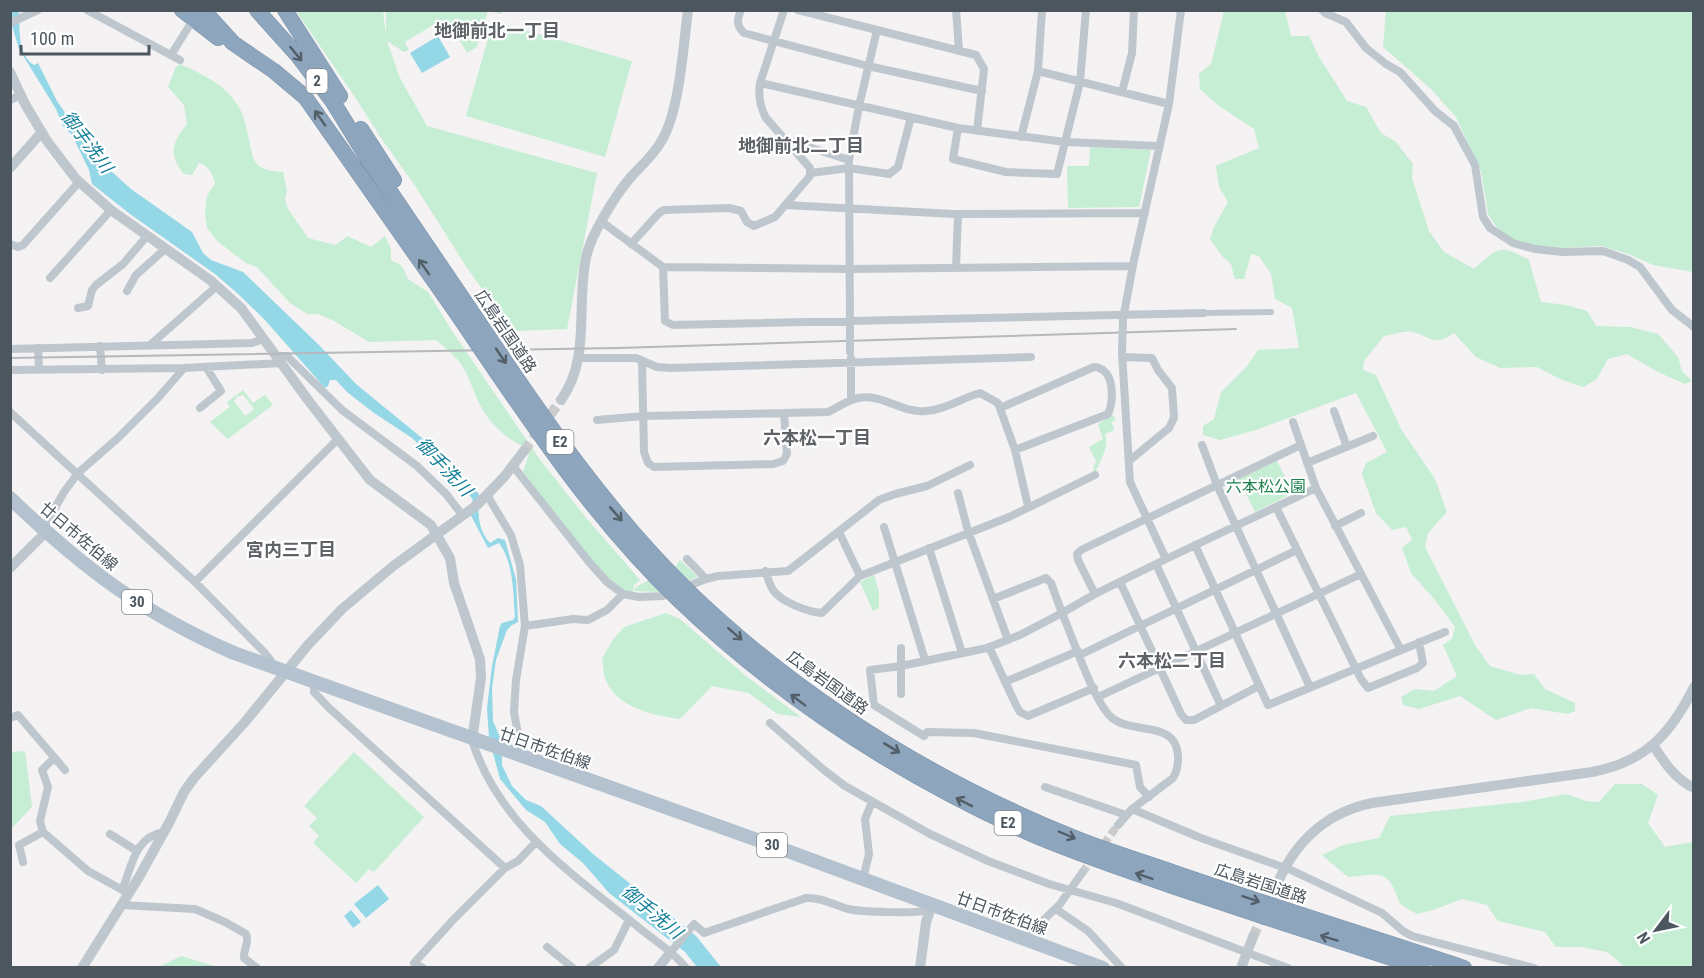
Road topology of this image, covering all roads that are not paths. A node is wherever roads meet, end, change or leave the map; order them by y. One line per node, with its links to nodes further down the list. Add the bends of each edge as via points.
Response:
1 (38, 10): 19 (street)
2 (87, 10): 24 (street)
3 (203, 10): 22 (highway)
4 (257, 10): 36 (highway, 2, one-way to 36)
5 (285, 10): 27 (highway)
6 (688, 10): 58 (street, via 668,127)
7 (741, 10): 21 (street, via 738,27 744,33)
8 (784, 10): 21 (street)
9 (798, 10): 18 (street)
10 (836, 10): 18 (street)
11 (956, 10): 23 (street)
12 (1042, 10): 28 (street)
13 (1086, 10): 30 (street)
14 (1134, 10): 33 (street, via 1132,53)
15 (1181, 10): 37 (street)
16 (1322, 10): 77 (street, via 1346,22 1366,48 1400,72 1454,126 1475,165 1483,217 1490,228 1513,243 1535,249 1603,251 1628,260 1640,267 1672,310)
17 (187, 16): 22 (highway, 2); 24 (street)
18 (840, 21): 20 (street)
19 (10, 23)
20 (877, 30): 23 (street); 26 (street)
21 (774, 41): 26 (street); 31 (street)
22 (242, 50): 49 (highway, 2, one-way to 22, via 305,97)
23 (959, 50): 32 (street, via 976,55 981,61)
24 (171, 55): 25 (street)
25 (180, 60)
26 (868, 66): 32 (street); 38 (street)
27 (323, 70): 36 (highway); 63 (highway, via 401,191)
28 (1038, 71): 30 (street); 43 (street)
29 (10, 72): 34 (street)
30 (1080, 82): 33 (street); 45 (street)
31 (760, 83): 38 (street); 44 (street, via 762,110)
32 (982, 91): 41 (street)
33 (1122, 92): 37 (street)
34 (21, 95): 35 (street); 42 (street)
35 (10, 100)
36 (333, 102): 47 (highway, 2)
37 (1169, 104): 46 (street)
38 (859, 106): 39 (street); 48 (street)
39 (910, 117): 40 (street); 48 (street, via 894,172)
40 (958, 128): 41 (street); 45 (street, via 953,159 1006,172 1058,174)
41 (977, 131): 43 (street)
42 (42, 132): 50 (street); 52 (street)
43 (1021, 137): 45 (street)
44 (784, 139): 48 (street); 51 (street)
45 (1065, 142): 46 (street)
46 (1160, 146): 56 (street)
47 (368, 159): 63 (highway, 広島岩国道路 / E2)
48 (849, 164): 51 (street); 54 (street)
49 (353, 166): 72 (highway, 広島岩国道路 / E2, one-way to 49)
50 (10, 168)
51 (811, 173): 53 (street)
52 (79, 182): 55 (street); 60 (street, via 22,245)
53 (785, 205): 54 (street); 61 (street, via 775,217 751,226 741,211 729,208 664,210)
54 (849, 208): 57 (street); 67 (street)
55 (111, 210): 59 (street); 68 (street)
56 (1144, 213): 57 (street); 64 (street)
57 (958, 214): 66 (street)
58 (602, 222): 61 (street); 85 (street, via 586,256)
59 (147, 236): 62 (street); 71 (street, via 123,264 96,285 88,306)
60 (10, 244)
61 (631, 244): 65 (street)
62 (165, 249): 69 (street); 70 (street, via 136,275)
63 (435, 258): 72 (highway, 広島岩国道路 / E2)
64 (1133, 266): 66 (street); 75 (street)
65 (663, 267): 67 (street); 76 (street, via 665,321 673,325)
66 (956, 267): 67 (street)
67 (850, 269): 76 (street)
68 (50, 278)
69 (217, 285): 78 (street, via 241,308); 79 (street)
70 (127, 291)
71 (78, 308)
72 (463, 311): 153 (highway, 広島岩国道路 / E2, bridge, via 585,475)
73 (1271, 312): 74 (street)
74 (1204, 313): 75 (street)
75 (1124, 318): 76 (street); 83 (street, bridge)
76 (850, 326): 88 (street, bridge)
77 (1694, 327)
78 (264, 339): 79 (street, via 252,343); 86 (street)
79 (150, 345): 80 (street)
80 (100, 346): 81 (street); 93 (street)
81 (38, 348): 82 (street); 92 (street)
82 (10, 349)
83 (1122, 354): 111 (street); 111 (street, via 1152,357 1172,388 1174,418 1169,428)
84 (1031, 357): 88 (street)
85 (577, 358): 87 (street); 95 (street, via 573,378)
86 (279, 359): 90 (street); 105 (street); 125 (street, via 287,356 342,410 417,466)
87 (642, 361): 88 (street, via 670,368); 101 (street)
88 (851, 363): 94 (street)
89 (184, 368): 90 (street); 93 (street); 115 (street, via 126,430)
90 (206, 368): 96 (street, via 221,391)
91 (10, 370): 92 (street)
92 (39, 370): 93 (street)
93 (102, 370)
94 (851, 399): 97 (street, via 876,398 924,412 980,393); 100 (street, via 828,412)
95 (561, 400)
96 (200, 408)
97 (1000, 408): 109 (street); 109 (street, via 1094,367 1107,371 1111,407 1108,414)
98 (1334, 411): 108 (street)
99 (10, 412): 115 (street)
100 (784, 413): 101 (street); 101 (street, via 787,454 783,461 654,467 644,452)
101 (644, 416): 102 (street)
102 (597, 420)
103 (1293, 422): 107 (street)
104 (1373, 436): 108 (street)
105 (338, 439): 133 (street, via 375,485 427,521); 147 (street)
106 (1202, 445): 117 (street)
107 (1301, 445): 112 (street); 117 (street)
108 (1347, 447): 112 (street)
109 (1015, 450): 122 (street)
110 (524, 451): 114 (street)
111 (1129, 461): 126 (street, via 1130,482)
112 (1307, 463): 118 (street)
113 (970, 465): 132 (street, via 927,486 879,500)
114 (513, 466): 120 (street); 150 (street, via 589,562)
115 (78, 473): 130 (street); 147 (street)
116 (1095, 475): 122 (street)
117 (1217, 485): 126 (street); 127 (street)
118 (1316, 488): 123 (street); 128 (street)
119 (958, 493): 131 (street)
120 (485, 497): 125 (street); 158 (street, via 503,519 516,549)
121 (10, 498): 130 (main road, 廿日市佐伯線 / 30)
122 (1028, 506): 131 (street)
123 (1276, 507): 127 (street); 136 (street)
124 (1361, 513): 128 (street)
125 (463, 516): 133 (street)
126 (1147, 519): 138 (street); 151 (street, via 1077,554)
127 (1236, 526): 134 (street); 142 (street)
128 (1335, 526): 144 (street)
129 (884, 527): 139 (street)
130 (45, 530): 141 (street); 174 (main road, 廿日市佐伯線 / 30, via 106,582 155,614 207,641)
131 (968, 531): 135 (street); 154 (street)
132 (839, 532): 143 (street, via 788,571); 145 (street)
133 (437, 535): 174 (street, via 342,609); 185 (street, via 450,558 454,583 480,659)
134 (1196, 545): 138 (street); 149 (street)
135 (929, 548): 139 (street); 168 (street)
136 (1297, 550): 142 (street); 152 (street)
137 (687, 558): 146 (street)
138 (1166, 559): 140 (street)
139 (894, 561): 145 (street); 170 (street)
140 (1156, 564): 148 (street); 155 (street)
141 (11, 568)
142 (1256, 570): 149 (street); 157 (street)
143 (765, 571): 145 (street, via 779,596 809,613 822,614); 146 (street)
144 (1361, 574): 152 (street); 166 (street)
145 (860, 576)
146 (706, 579): 150 (street, via 663,596)
147 (195, 582): 174 (street)
148 (1120, 582): 151 (street); 159 (street)
149 (1216, 590): 155 (street); 161 (street)
150 (623, 594): 158 (street, via 607,610 588,620)
151 (1095, 594): 156 (street)
152 (1319, 594): 157 (street); 173 (street)
153 (685, 597): 230 (highway, 広島岩国道路 / E2, one-way to 153, via 1095,859 969,805 905,770 753,667); 231 (highway, 広島岩国道路 / E2, one-way to 231, via 820,700 896,750 975,793 1108,850)
154 (993, 599): 156 (street, via 1046,578 1052,583); 162 (street)
155 (1177, 608): 159 (street); 167 (street)
156 (1062, 613): 162 (street); 169 (street)
157 (1276, 614): 161 (street); 178 (street)
158 (525, 626): 187 (street, via 514,705)
159 (1140, 626): 169 (street); 172 (street)
160 (1445, 632): 163 (street)
161 (1235, 633): 167 (street); 177 (street)
162 (1008, 640): 164 (street)
163 (1419, 642): 166 (street); 173 (street, via 1423,663 1417,668 1368,688)
164 (989, 647): 168 (street); 175 (street)
165 (901, 648): 171 (street)
166 (1401, 650): 173 (street)
167 (1196, 651): 172 (street); 182 (street)
168 (962, 653): 170 (street)
169 (1079, 653): 175 (street); 180 (street)
170 (925, 660): 171 (street)
171 (901, 666): 181 (street); 192 (street, via 870,670 874,705 924,736 940,731 974,733 1136,765 1140,787)
172 (1159, 668): 180 (street); 182 (street, via 1186,720)
173 (1356, 669): 178 (street)
174 (278, 670): 176 (main road, 廿日市佐伯線 / 30); 197 (street, via 245,722 190,783)
175 (1005, 682): 180 (street, via 1020,712 1028,716)
176 (314, 683): 185 (main road, 廿日市佐伯線 / 30); 202 (street, via 314,692 328,707)
177 (1259, 686): 178 (street, via 1268,705); 182 (street)
178 (1310, 687)
179 (1694, 687): 186 (street, via 1672,726)
180 (1096, 692): 192 (street, via 1113,719 1169,736 1175,743 1178,770)
181 (901, 694)
182 (1221, 706)
183 (10, 718): 188 (street, via 18,715)
184 (770, 723): 193 (street, via 824,770)
185 (479, 742): 187 (main road, 廿日市佐伯線 / 30); 199 (street, via 478,758 493,790)
186 (1653, 746): 191 (street, via 1675,775); 203 (street, via 1604,770 1352,808 1306,837)
187 (520, 757): 205 (main road, 廿日市佐伯線 / 30)
188 (54, 758): 189 (street); 196 (street, via 42,770 48,787 40,821)
189 (65, 770)
190 (1045, 787): 194 (street)
191 (1694, 788)
192 (1149, 797): 194 (street)
193 (872, 802): 205 (street, via 865,819 869,854); 207 (street, via 988,861)
194 (1129, 812): 195 (street); 203 (street)
195 (1118, 825)
196 (42, 832): 201 (street, via 19,845); 208 (street, via 88,871)
197 (164, 832): 200 (street, via 154,834); 208 (street)
198 (110, 834): 200 (street)
199 (536, 842): 202 (street); 212 (street)
200 (137, 851): 208 (street, via 132,857)
201 (23, 862)
202 (505, 868): 218 (street)
203 (1284, 868): 206 (street); 232 (street, via 1382,914 1412,936)
204 (1082, 873): 207 (street)
205 (863, 879): 210 (main road, 廿日市佐伯線 / 30)
206 (1279, 880)
207 (1070, 890): 211 (street); 217 (street, via 1116,903)
208 (125, 892): 209 (street)
209 (121, 905): 219 (street); 220 (street, via 188,908 225,922 246,934 244,958)
210 (931, 907): 214 (main road, 廿日市佐伯線 / 30); 216 (street, via 919,912 854,910 806,898 704,933 694,924); 225 (street)
211 (1056, 909): 214 (street); 227 (street, via 1088,931)
212 (629, 920): 216 (street); 222 (street, via 614,950)
213 (1253, 937): 217 (street)
214 (1024, 939): 226 (main road, 廿日市佐伯線 / 30)
215 (547, 946): 221 (street)
216 (672, 950): 223 (street); 224 (street)
217 (1247, 953): 228 (street); 229 (street)
218 (416, 966)
219 (82, 968)
220 (257, 968)
221 (573, 968)
222 (589, 968)
223 (658, 968)
224 (686, 968)
225 (920, 968)
226 (1103, 968)
227 (1122, 968)
228 (1241, 968)
229 (1288, 968)
230 (1422, 968)
231 (1464, 968)
232 (1534, 968)

